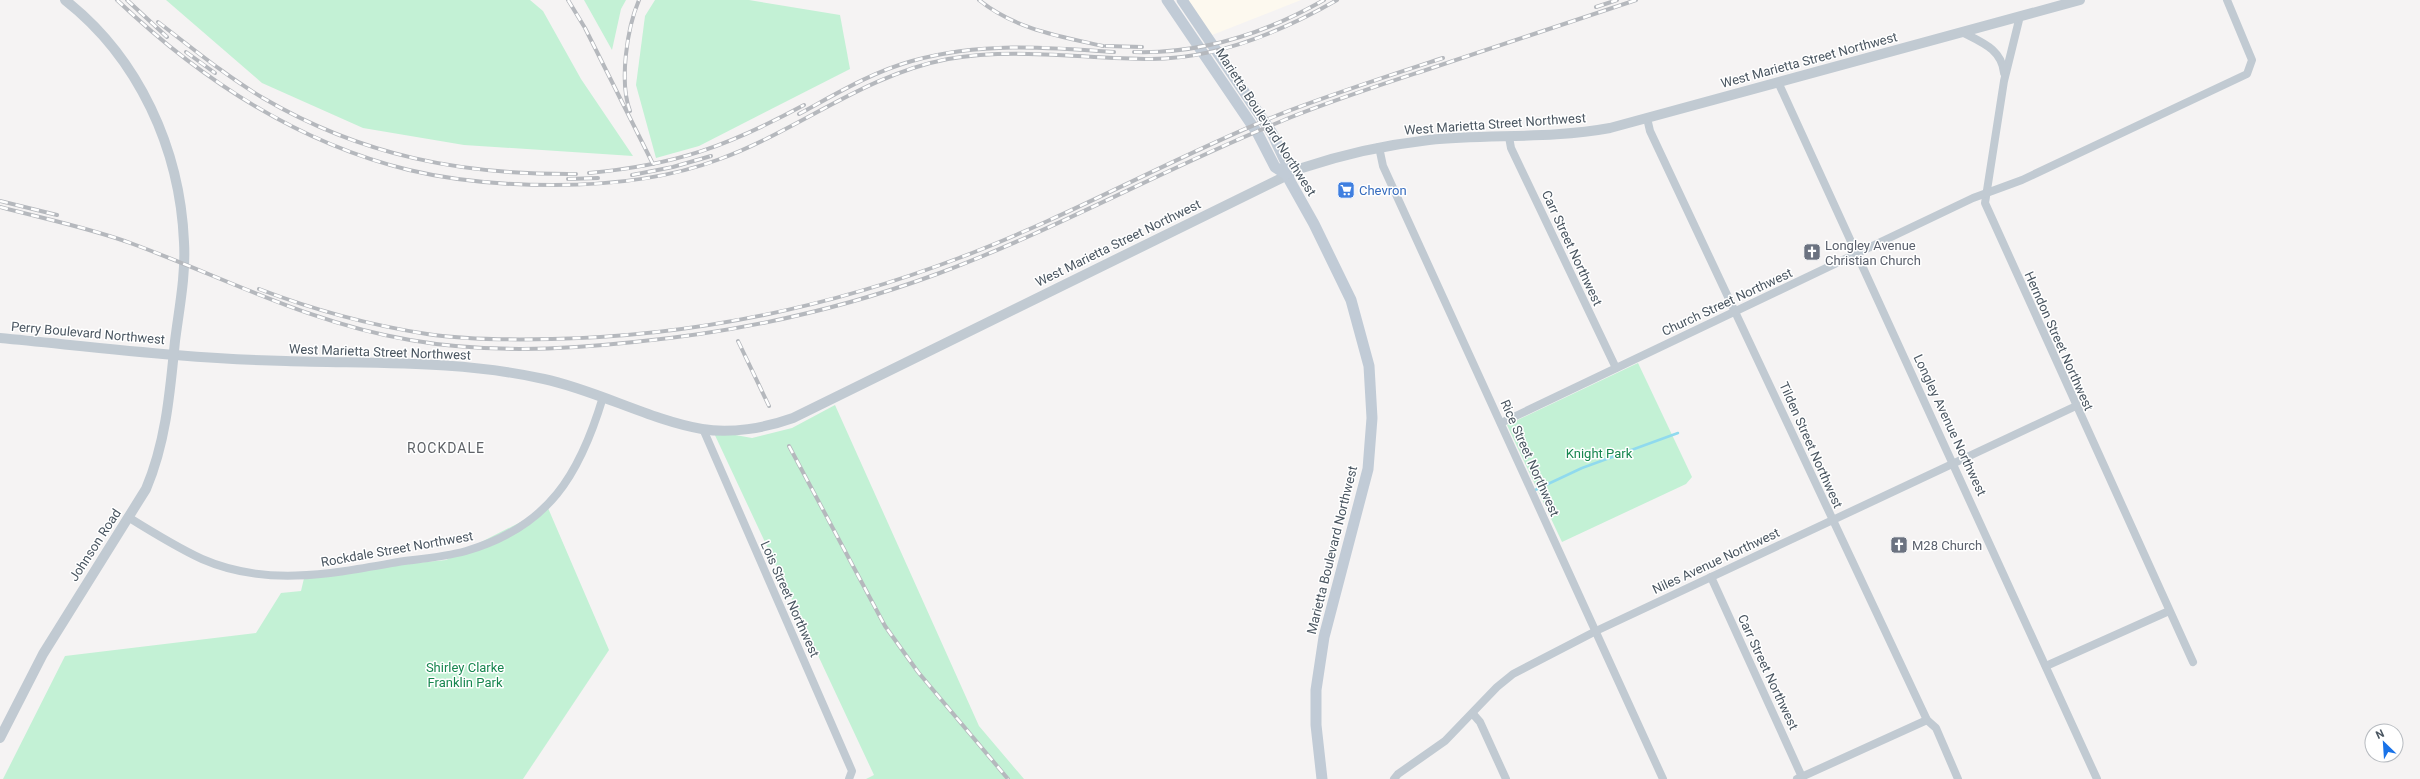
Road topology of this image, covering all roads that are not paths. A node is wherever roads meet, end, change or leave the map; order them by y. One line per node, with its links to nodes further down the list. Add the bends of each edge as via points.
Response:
1 (65, 0): 18 (street, Johnson Road, via 98,31 120,57 154,114 170,155 181,204 184,244)
2 (1167, 0): 13 (main road, Marietta Boulevard Northwest, via 1258,134 1275,167)
3 (1182, 0): 13 (main road, via 1272,133 1286,162)
4 (2080, 0): 6 (street, West Marietta Street Northwest)
5 (2227, 0): 14 (street, Church Street Northwest, via 2252,60 2247,74)
6 (2020, 16): 7 (street, West Marietta Street Northwest); 8 (street, Herndon Street Northwest)
7 (1962, 32): 8 (street, via 1989,46 1997,54 2003,64); 9 (street, West Marietta Street Northwest)
8 (2004, 81): 14 (street, Herndon Street Northwest)
9 (1778, 82): 10 (street, West Marietta Street Northwest); 15 (street, Longley Avenue Northwest)
10 (1646, 118): 11 (street, West Marietta Street Northwest, via 1582,133); 16 (street, Tilden Street Northwest)
11 (1509, 137): 12 (street, West Marietta Street Northwest, via 1431,140); 19 (street, Carr Street Northwest, via 1511,148)
12 (1379, 147): 13 (street, West Marietta Street Northwest, via 1346,154); 22 (street, Rice Street Northwest, via 1383,166)
13 (1286, 174): 23 (street, West Marietta Street Northwest, via 793,418 755,428); 38 (main road, Marietta Boulevard Northwest, via 1340,273 1351,300 1369,366 1372,410 1368,469 1324,637 1316,690 1316,725)
14 (1985, 195): 15 (street, Church Street Northwest, via 1973,198); 21 (street, Herndon Street Northwest, via 1985,203 1992,221)
15 (1858, 253): 16 (street, Church Street Northwest); 24 (street, Longley Avenue Northwest)
16 (1737, 311): 19 (street, Church Street Northwest); 26 (street, Tilden Street Northwest)
17 (0, 338): 18 (street, Perry Boulevard Northwest)
18 (174, 354): 20 (street, West Marietta Street Northwest, via 471,368 544,379); 25 (street, Johnson Road, via 164,436 157,463 146,489)
19 (1616, 368): 22 (street, Church Street Northwest)
20 (603, 397): 23 (street, West Marietta Street Northwest); 25 (street, Rockdale Street Northwest, via 584,453 572,475 555,497 514,530 492,542 465,551 324,575 271,576 234,570 203,559 173,545)
21 (2076, 406): 24 (street, Niles Avenue Northwest); 28 (street, Herndon Street Northwest)
22 (1501, 423): 29 (street, Rice Street Northwest)
23 (703, 429): 37 (street, Lois Street Northwest, via 852,771)
24 (1954, 463): 26 (street, Niles Avenue Northwest); 31 (street, Longley Avenue Northwest)
25 (128, 517): 34 (street, Johnson Road, via 43,654)
26 (1832, 520): 27 (street, Niles Avenue Northwest); 33 (street, Tilden Street Northwest)
27 (1711, 577): 29 (street, Niles Avenue Northwest); 36 (street, Carr Street Northwest)
28 (2169, 611): 30 (street, Herndon Street Northwest); 31 (street)
29 (1596, 631): 32 (street, Niles Avenue Northwest, via 1513,674 1497,687); 41 (street, Rice Street Northwest)
30 (2193, 662)
31 (2046, 666): 43 (street, Longley Avenue Northwest)
32 (1473, 714): 39 (street, Niles Avenue Northwest, via 1446,741); 40 (street, via 1480,722)
33 (1927, 720): 35 (street); 42 (street, Tilden Street Northwest, via 1936,728)
34 (0, 738)
35 (1814, 775): 36 (street)
36 (1800, 778)
37 (849, 779)
38 (1322, 779)
39 (1394, 779)
40 (1506, 779)
41 (1663, 779)
42 (1958, 779)
43 (2097, 779)

